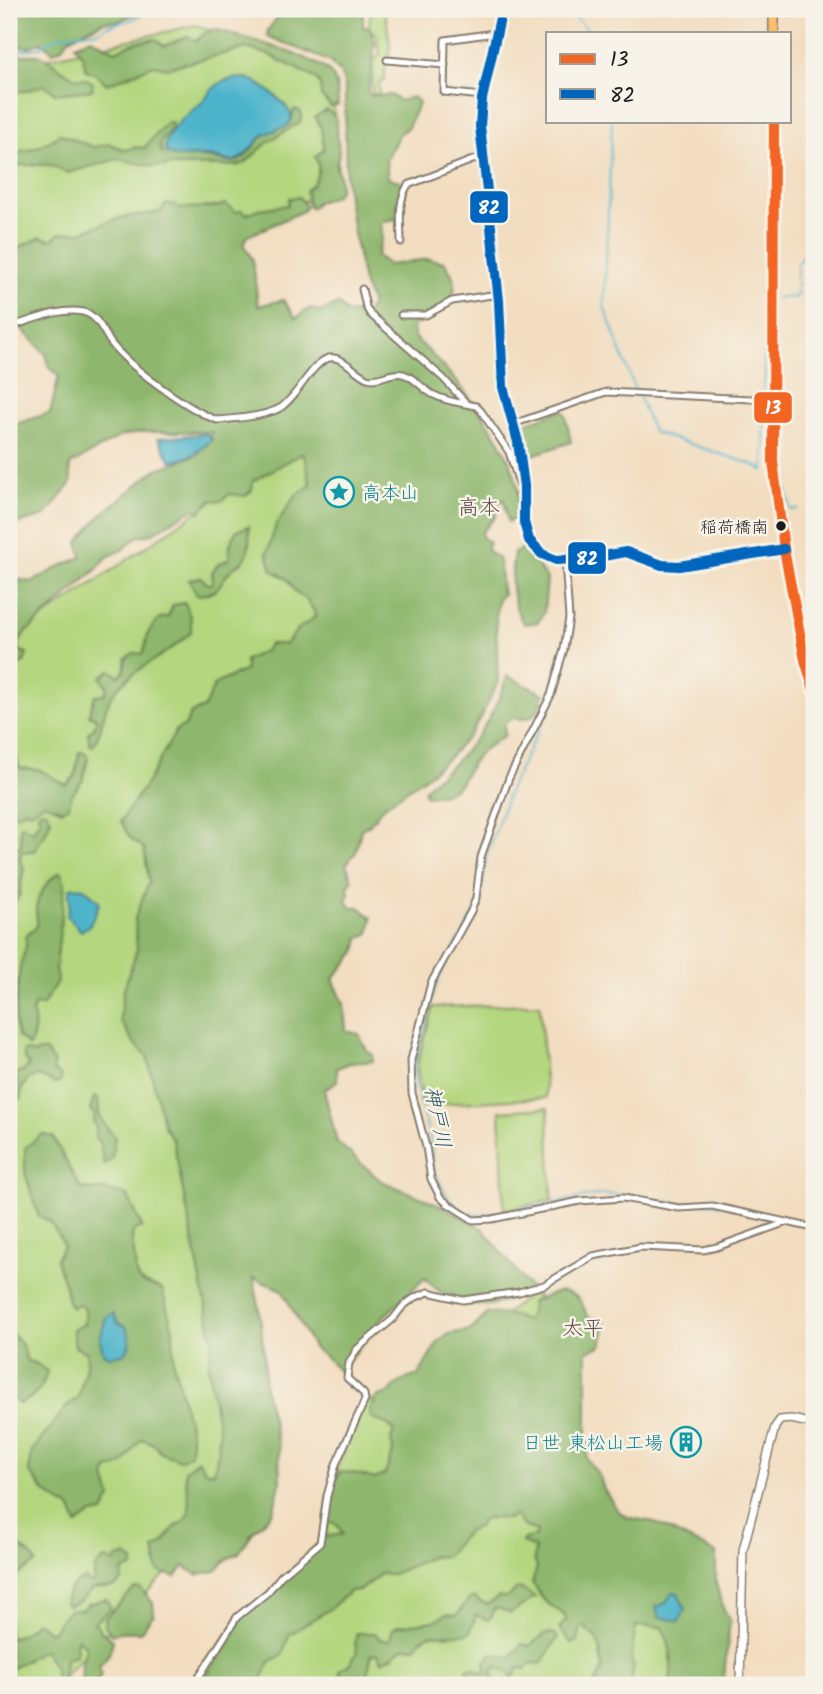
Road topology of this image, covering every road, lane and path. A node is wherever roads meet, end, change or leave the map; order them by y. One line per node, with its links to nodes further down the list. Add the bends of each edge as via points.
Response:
1 (502, 9): 4 (street)
2 (774, 9): 3 (main road)
3 (774, 32)
4 (495, 33): 6 (street, via 445,40); 7 (street)
5 (387, 60): 6 (street)
6 (444, 65): 7 (street, via 444,92)
7 (482, 96): 9 (street)
8 (774, 122): 15 (main road)
9 (483, 156): 10 (street, via 408,186 400,205); 12 (street)
10 (401, 242)
11 (362, 289): 16 (street, via 370,314)
12 (498, 295): 13 (street, via 452,301 426,316); 17 (street, via 503,387)
13 (401, 315)
14 (9, 327): 16 (street, via 56,314 86,312 99,322 121,355 216,420 279,408 330,358 369,379 402,374 435,396)
15 (774, 400): 17 (street, via 606,392); 19 (main road, via 774,472)
16 (467, 404): 18 (street, via 481,411 509,452)
17 (513, 424): 18 (street)
18 (524, 499): 20 (street, via 524,522 532,545 548,558)
19 (784, 549): 20 (street, via 679,566 626,552); 22 (main road)
20 (565, 560): 24 (street, via 569,618 551,695 509,778 481,857 476,898 431,983 411,1060 412,1093 431,1179 440,1197 473,1220 622,1198 679,1208 712,1206)
21 (814, 631): 22 (street)
22 (800, 634): 23 (main road)
23 (814, 690)
24 (787, 1222): 25 (street); 27 (street, via 703,1250 641,1247 593,1256 544,1284 519,1292 463,1300 435,1292 403,1306 352,1355 347,1369 347,1378 365,1400 336,1464 320,1543 237,1617)
25 (814, 1228)
26 (814, 1424): 28 (street, via 791,1419 780,1420 775,1427 743,1550)
27 (194, 1685)
28 (740, 1685)

